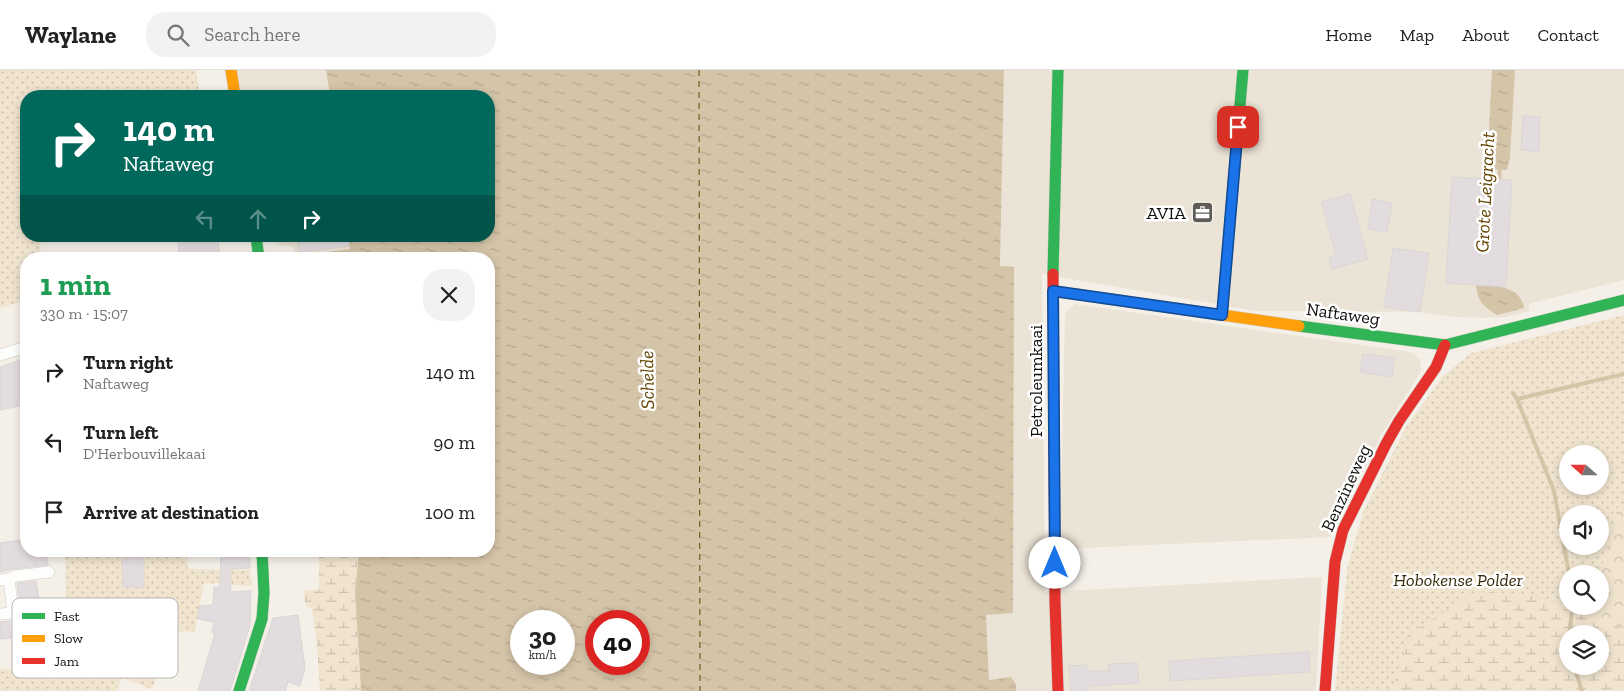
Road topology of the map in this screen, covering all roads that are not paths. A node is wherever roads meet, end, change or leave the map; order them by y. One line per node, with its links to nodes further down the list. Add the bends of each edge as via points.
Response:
1 (231, 70): 4 (street)
2 (1058, 70): 5 (street, Petroleumkaai)
3 (1243, 70): 7 (street)
4 (234, 90)
5 (1053, 291): 7 (street, Naftaweg); 16 (street, Petroleumkaai)
6 (1624, 300): 8 (street, Naftaweg)
7 (1222, 315): 8 (street, Naftaweg)
8 (1445, 344): 17 (street, Benzineweg, via 1436,367 1389,438 1343,530 1335,562)
9 (20, 348): 10 (street)
10 (0, 355)
11 (262, 557): 15 (street, via 262,619)
12 (49, 572): 13 (street)
13 (5, 580): 14 (street)
14 (12, 608)
15 (239, 691)
16 (1058, 691)
17 (1325, 691)

